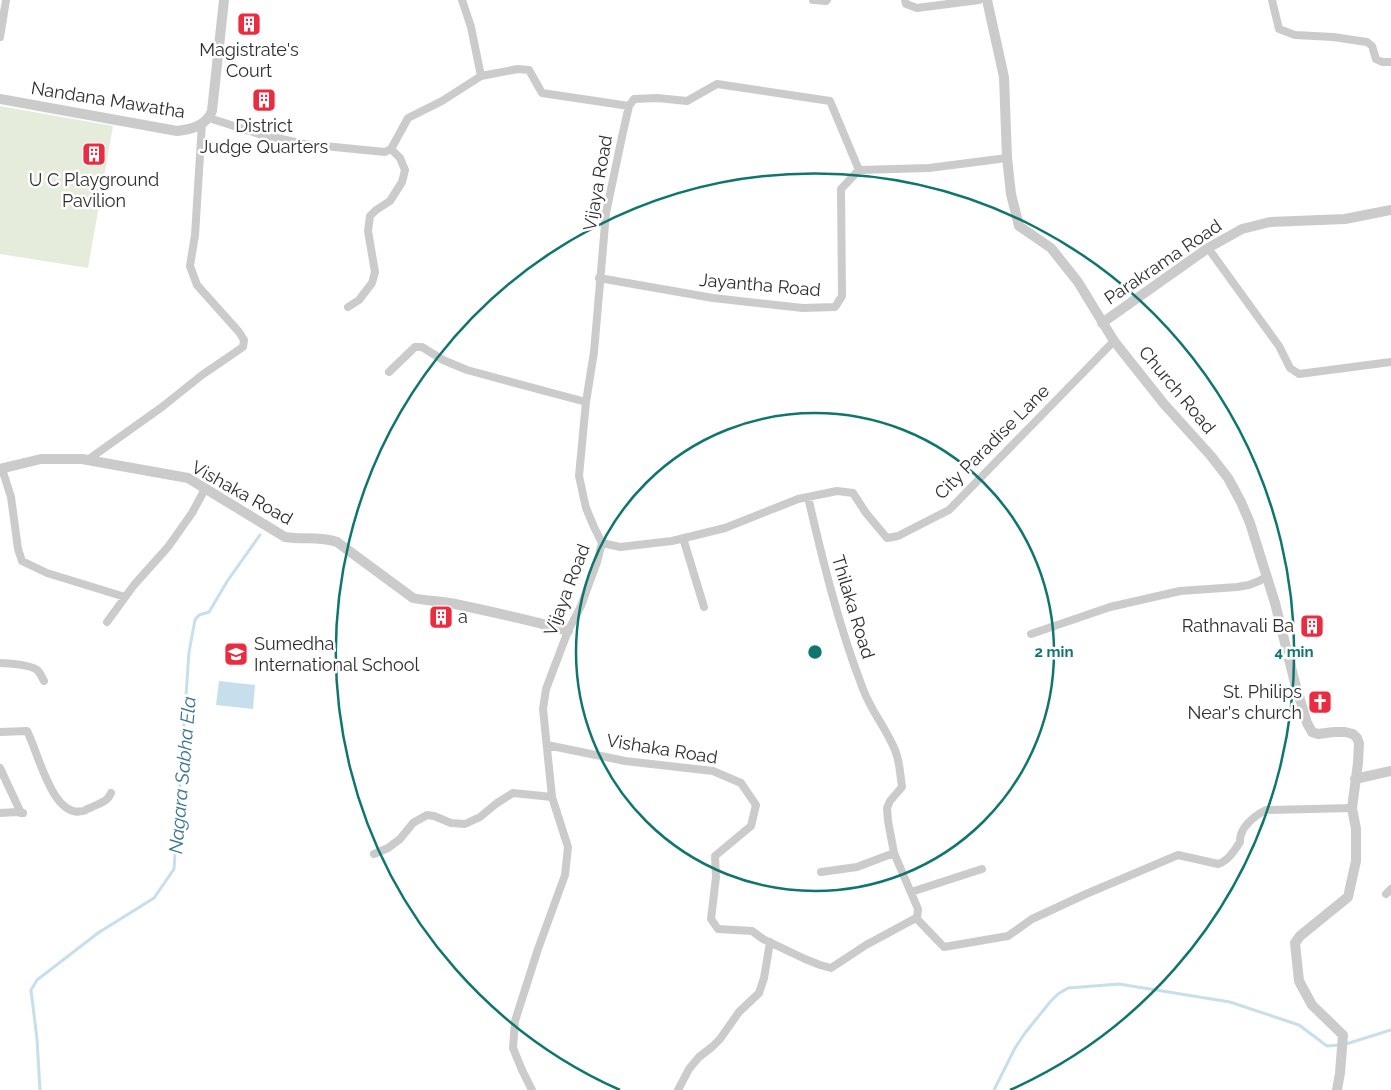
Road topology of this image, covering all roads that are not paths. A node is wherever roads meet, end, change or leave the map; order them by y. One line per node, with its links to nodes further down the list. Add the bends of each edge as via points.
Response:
1 (6, 0): 10 (street)
2 (224, 0): 15 (street, Nandana Mawatha, via 212,111)
3 (462, 0): 12 (street)
4 (813, 0): 5 (street)
5 (827, 0)
6 (905, 0): 7 (street, via 906,4 917,8)
7 (979, 0)
8 (987, 0): 17 (street, Church Road, via 1004,77)
9 (1272, 0): 11 (street, via 1279,29 1295,35 1367,42 1372,46 1376,59)
10 (0, 37)
11 (1391, 62)
12 (481, 76): 14 (street, via 529,70 542,92); 16 (street, via 408,118)
13 (0, 99): 15 (street, Nandana Mawatha, via 177,131 192,129)
14 (630, 106): 18 (street, via 634,99 687,101 717,84 830,101); 21 (street, Vijaya Road, via 606,213)
15 (205, 121): 16 (street, via 304,144 385,152); 28 (street, via 190,266 198,285 240,332 243,347)
16 (391, 149): 22 (street, via 405,170 402,182 390,201 370,216 368,231 375,272 372,283)
17 (1007, 158): 18 (street, via 929,168); 23 (street, Church Road, via 1019,226 1051,248 1078,282)
18 (859, 170): 21 (street, Jayantha Road, via 842,189 842,296 835,307 804,308 713,298)
19 (1391, 210): 20 (street, Parakrama Road, via 1345,219 1270,222 1242,229)
20 (1208, 248): 23 (street, Parakrama Road); 25 (street, via 1279,346 1290,368 1299,374)
21 (600, 278): 27 (street, Vijaya Road)
22 (348, 307)
23 (1102, 323): 24 (street, Church Road)
24 (1114, 341): 31 (street, City Paradise Lane, via 949,510 898,536 887,538 853,493 837,491); 34 (street, Church Road, via 1228,478 1250,523)
25 (1391, 362)
26 (389, 372): 27 (street, via 415,347 422,347 467,370)
27 (586, 402): 33 (street, Vijaya Road, via 578,476 586,508)
28 (88, 459): 29 (street, Vishaka Road, via 41,459); 30 (street, Vishaka Road, via 188,478)
29 (1, 469): 35 (street, via 11,497 22,560 47,572)
30 (205, 489): 35 (street, via 168,547); 38 (street, Vishaka Road, via 285,537 327,538 338,542 412,598 503,614)
31 (808, 498): 32 (street, via 725,528); 51 (street, Thilaka Road, via 851,657 871,709 895,749 899,763 902,787 887,808)
32 (682, 538): 33 (street, via 620,547); 36 (street)
33 (602, 542): 38 (street, Vijaya Road, via 581,606)
34 (1266, 577): 39 (street, via 1249,585 1180,591 1110,607); 46 (street, Church Road, via 1307,723 1312,732 1318,734 1345,732 1357,738)
35 (125, 597): 37 (street)
36 (704, 607)
37 (107, 622)
38 (568, 631): 43 (street, Vijaya Road, via 546,689 543,709)
39 (1031, 634)
40 (0, 663): 41 (street, via 37,670)
41 (44, 681)
42 (0, 732): 47 (street, via 27,731 62,806 84,811 106,802)
43 (547, 745): 48 (street, Vijaya Road); 57 (street, Vishaka Road, via 625,760 713,771 741,783 756,804 751,826 715,856 711,919 718,928 752,931)
44 (0, 768): 50 (street, via 22,813)
45 (1391, 771): 46 (street)
46 (1355, 779): 49 (street, Church Road)
47 (111, 793)
48 (552, 797): 52 (street, via 513,793 465,824 427,815 388,848); 58 (street, Vijaya Road, via 568,847 565,875 518,1012 513,1048)
49 (1352, 808): 56 (street, via 1266,810 1242,831 1240,842 1222,864 1178,855 1032,919 1008,936 944,947); 60 (street, Church Road, via 1356,861 1348,898 1295,943 1299,981 1312,1006 1343,1035)
50 (0, 813)
51 (894, 853): 54 (street, via 857,867); 55 (street, Thilaka Road)
52 (374, 854)
53 (982, 870): 55 (street)
54 (820, 872)
55 (911, 892): 56 (street, Thilaka Road, via 918,909)
56 (917, 919): 57 (street, Vishaka Road, via 866,945 831,968)
57 (770, 942): 59 (street, via 759,993 739,1012 720,1039 699,1057)
58 (532, 1090)
59 (678, 1090)
60 (1337, 1090)

